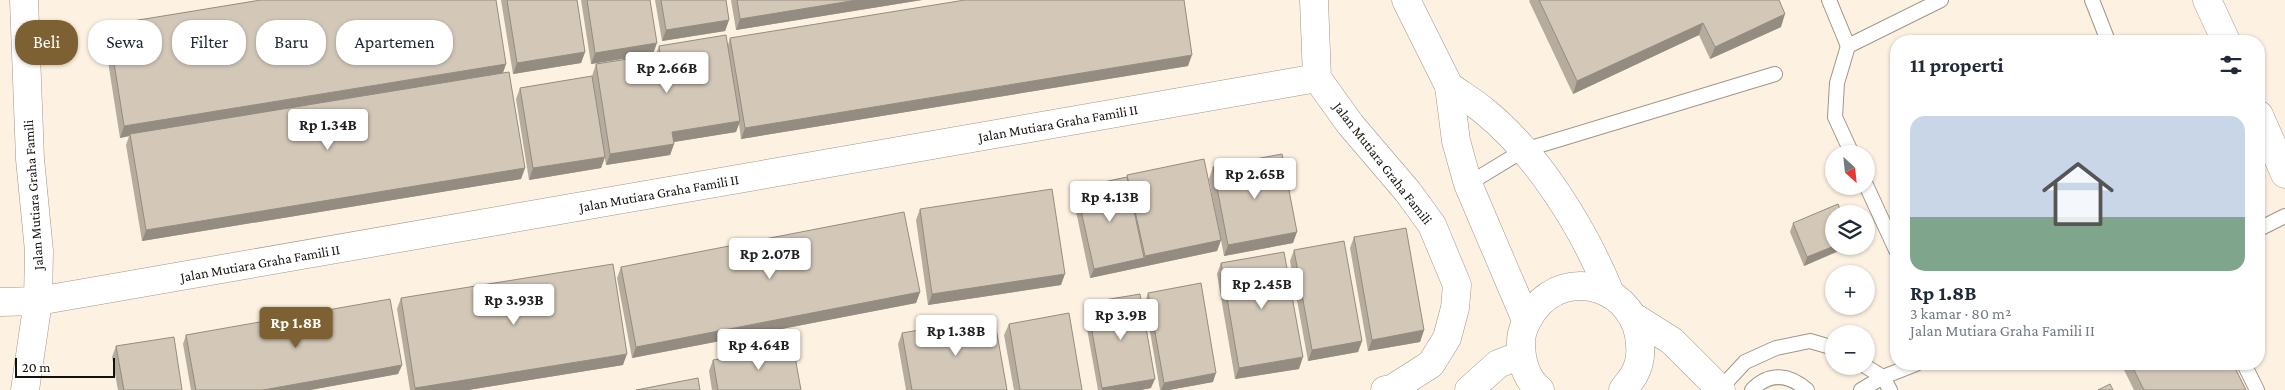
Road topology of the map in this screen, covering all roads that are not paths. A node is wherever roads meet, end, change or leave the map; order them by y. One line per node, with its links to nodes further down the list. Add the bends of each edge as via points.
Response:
1 (26, 0): 24 (street, Jalan Mutiara Graha Famili)
2 (1314, 0): 12 (street)
3 (1406, 0): 13 (street)
4 (1829, 0): 10 (lane)
5 (1941, 0): 10 (lane)
6 (2092, 0): 8 (lane)
7 (2207, 0): 9 (street)
8 (2106, 35)
9 (2223, 35)
10 (1848, 46): 15 (lane, via 1837,83 1835,117)
11 (1775, 74): 16 (lane)
12 (1317, 78): 24 (street, Jalan Mutiara Graha Famili II); 34 (street, Jalan Mutiara Graha Famili, via 1432,225 1457,285 1448,338 1431,364)
13 (1449, 86): 16 (street, via 1484,110); 18 (street, via 1456,141)
14 (2265, 129): 17 (street)
15 (1848, 145)
16 (1524, 150): 18 (lane); 23 (street, via 1574,220 1595,256)
17 (2285, 174)
18 (1468, 184): 27 (street)
19 (1871, 195): 22 (lane)
20 (2285, 216): 21 (lane)
21 (2265, 226)
22 (1890, 237)
23 (1610, 293): 26 (street, via 1624,303); 27 (street, via 1586,286 1562,288 1541,300)
24 (38, 301): 25 (street, Jalan Mutiara Graha Famili II); 35 (street, Jalan Mutiara Graha Famili)
25 (0, 302)
26 (1634, 317): 38 (street, via 1640,332 1641,354 1635,373); 39 (street, via 1672,341)
27 (1526, 320): 29 (street)
28 (1825, 345): 39 (lane, via 1810,341 1776,348 1745,362)
29 (1520, 356): 36 (street, via 1498,364); 37 (street, via 1526,372)
30 (1901, 370): 33 (lane)
31 (2247, 370): 44 (lane)
32 (1875, 372): 33 (lane)
33 (1883, 377): 42 (lane); 43 (lane)
34 (1389, 389)
35 (25, 390)
36 (1469, 390)
37 (1540, 390)
38 (1623, 390)
39 (1720, 390)
40 (1752, 390): 41 (lane, via 1775,377 1786,377)
41 (1806, 390)
42 (1861, 390)
43 (1890, 390)
44 (2257, 390)

